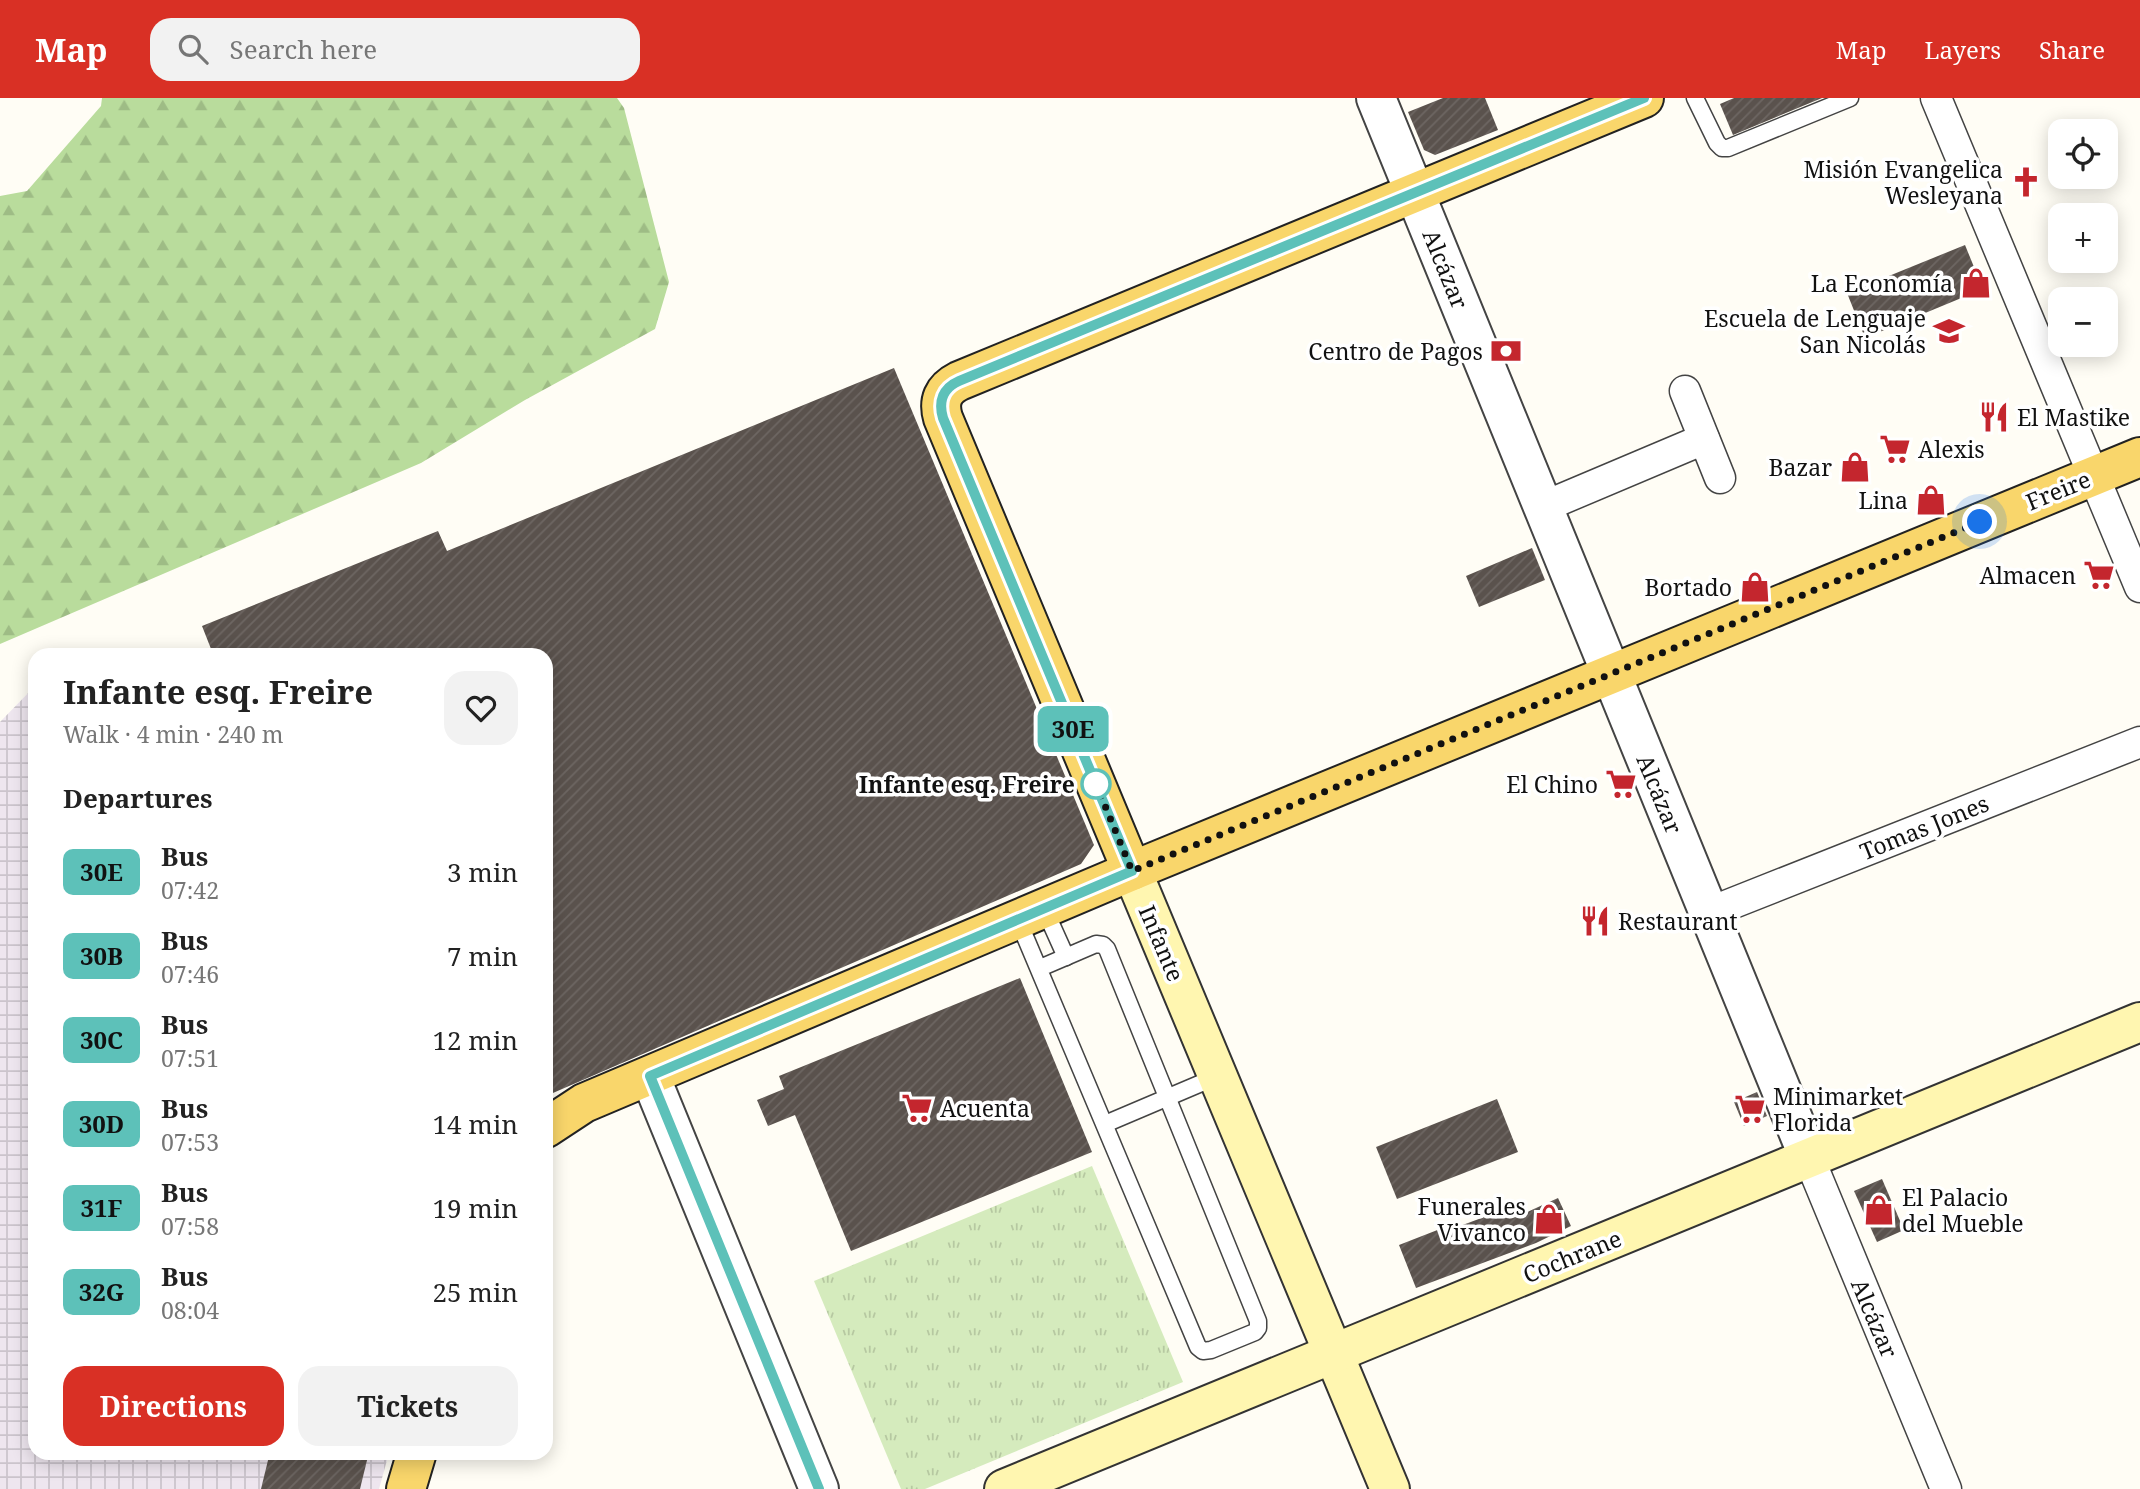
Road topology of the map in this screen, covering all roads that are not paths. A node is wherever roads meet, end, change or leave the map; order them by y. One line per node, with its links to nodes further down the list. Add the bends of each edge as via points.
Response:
1 (1376, 98): 6 (street, Alcázar)
2 (1644, 98): 6 (main road)
3 (1695, 98): 4 (lane, via 1722,148)
4 (1850, 98)
5 (1937, 98): 10 (street)
6 (1415, 193): 12 (street, Alcázar); 16 (main road, Infante, via 959,381 942,396 943,418)
7 (1685, 391): 8 (street)
8 (1704, 439): 11 (street); 12 (street)
9 (2140, 457): 10 (main road, Freire)
10 (2093, 476): 13 (street); 14 (main road, Freire)
11 (1720, 478)
12 (1543, 507): 14 (street, Alcázar)
13 (2140, 587)
14 (1611, 674): 16 (main road, Freire); 17 (street, Alcázar)
15 (2140, 742): 17 (street, Tomas Jones)
16 (1132, 871): 18 (main road, Freire); 23 (main road, Infante)
17 (1708, 913): 27 (street, Alcázar)
18 (1031, 914): 19 (lane); 20 (lane); 22 (main road, Freire)
19 (1066, 957): 20 (lane); 24 (lane, via 1096,944 1107,950)
20 (1040, 968): 26 (lane)
21 (2140, 1022): 27 (main road, Cochrane)
22 (650, 1076): 25 (main road, Freire, via 584,1103); 31 (street)
23 (1218, 1076): 24 (lane); 28 (main road, Infante)
24 (1167, 1097): 26 (lane); 26 (lane, via 1258,1321 1255,1332 1211,1350 1198,1347)
25 (553, 1123)
26 (1105, 1124)
27 (1809, 1158): 28 (main road, Cochrane); 34 (street, Alcázar)
28 (1334, 1354): 32 (main road, Cochrane); 33 (main road, Infante)
29 (415, 1460): 30 (main road)
30 (406, 1489)
31 (819, 1489)
32 (1004, 1489)
33 (1390, 1489)
34 (1946, 1489)

